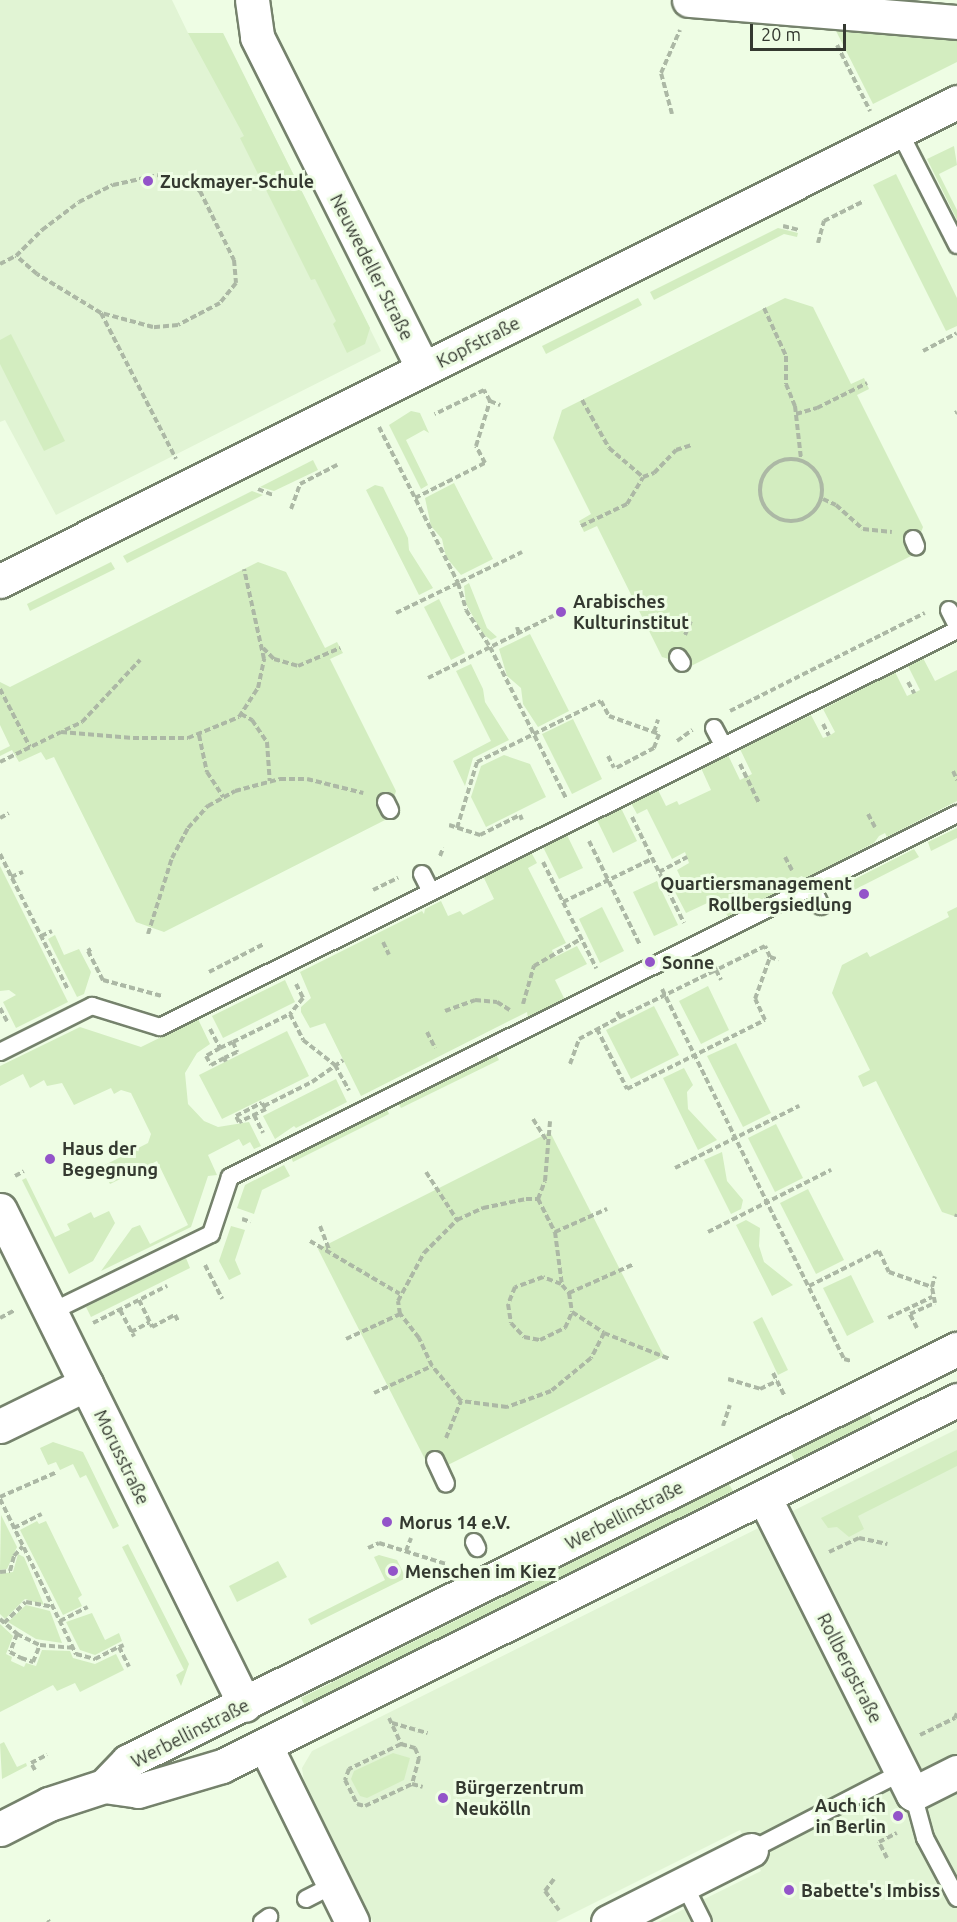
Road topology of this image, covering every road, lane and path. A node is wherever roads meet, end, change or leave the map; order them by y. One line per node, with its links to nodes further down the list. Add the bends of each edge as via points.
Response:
1 (252, 0): 21 (street, Neuwedeller Straße, via 257,37)
2 (689, 0): 3 (street)
3 (699, 1): 4 (street); 8 (path, via 699,10 680,29 663,61 663,92)
4 (825, 11): 5 (street); 7 (path, via 824,21)
5 (957, 22)
6 (957, 102): 9 (street, Kopfstraße)
7 (871, 113)
8 (672, 114)
9 (899, 131): 14 (lane); 21 (street, Kopfstraße)
10 (864, 201): 13 (path, via 824,221)
11 (782, 225): 12 (path)
12 (799, 230)
13 (818, 243)
14 (957, 245)
15 (16, 256): 16 (path); 18 (path, via 37,274); 18 (path, via 79,202 113,185 158,175 184,179 200,191 234,260 236,283 220,303 178,325 153,327)
16 (0, 264)
17 (764, 308): 27 (path, via 783,347 786,384)
18 (101, 313): 30 (path)
19 (957, 333): 20 (path)
20 (923, 351)
21 (423, 369): 43 (street, Kopfstraße)
22 (867, 383): 27 (path, via 818,408)
23 (582, 400): 33 (path, via 609,448)
24 (490, 401): 25 (path); 26 (path, via 484,390); 36 (path, via 476,446 485,463)
25 (500, 405)
26 (435, 414)
27 (796, 414): 31 (path)
28 (378, 424): 36 (path)
29 (691, 445): 33 (path, via 676,450 654,473)
30 (176, 459)
31 (801, 459): 37 (path, via 817,473); 37 (path, via 785,460 765,472 758,492 763,504 780,519 790,522 808,515)
32 (338, 465): 38 (path, via 300,484)
33 (643, 477): 39 (path, via 627,504)
34 (256, 489): 35 (path)
35 (273, 495)
36 (415, 498): 44 (path)
37 (823, 499): 40 (path, via 863,529)
38 (291, 509)
39 (581, 526)
40 (915, 542)
41 (522, 552): 44 (path)
42 (244, 569): 51 (path)
43 (0, 581)
44 (458, 583): 46 (path); 52 (path, via 466,610)
45 (949, 610): 49 (lane)
46 (396, 613)
47 (553, 616): 50 (path)
48 (517, 627): 50 (path)
49 (957, 628): 64 (lane)
50 (519, 633): 52 (path)
51 (262, 647): 53 (path, via 274,659 298,666); 57 (path, via 258,688)
52 (490, 647): 55 (path); 62 (path)
53 (340, 648)
54 (140, 660): 60 (path, via 82,722)
55 (428, 678)
56 (0, 689): 65 (path)
57 (241, 714): 63 (path); 71 (path, via 252,720 267,742)
58 (658, 720): 61 (path)
59 (714, 728): 64 (lane)
60 (61, 732): 63 (path, via 155,739); 65 (path)
61 (654, 732): 62 (path, via 609,716 601,700); 67 (path, via 659,734 654,748)
62 (534, 734): 72 (path); 82 (path, via 477,762)
63 (199, 735): 73 (path, via 207,772)
64 (723, 745): 96 (lane)
65 (30, 747): 66 (path)
66 (0, 762)
67 (614, 768)
68 (953, 771): 70 (path)
69 (746, 777): 74 (path)
70 (957, 780)
71 (270, 781): 73 (path); 75 (path, via 307,779 353,789)
72 (561, 789)
73 (224, 797): 102 (path, via 198,815 180,842 164,874)
74 (759, 803)
75 (388, 806)
76 (9, 813): 79 (path)
77 (957, 814): 94 (lane)
78 (631, 816): 87 (path)
79 (0, 818)
80 (514, 818): 82 (path, via 480,835)
81 (449, 825): 82 (path)
82 (457, 828)
83 (587, 838): 93 (path)
84 (443, 848): 89 (path, via 441,858)
85 (0, 855): 92 (path)
86 (687, 857): 91 (path)
87 (652, 858): 91 (path); 93 (path)
88 (543, 860): 97 (path)
89 (420, 869): 95 (path); 96 (lane)
90 (23, 872): 92 (path)
91 (658, 872): 99 (path)
92 (11, 877): 103 (path)
93 (608, 880): 97 (path); 100 (path)
94 (812, 887): 98 (lane); 121 (lane)
95 (369, 892)
96 (431, 892): 126 (lane, via 160,1028 92,1006)
97 (563, 902): 104 (path)
98 (821, 906)
99 (677, 908)
100 (633, 930)
101 (52, 931): 103 (path)
102 (148, 934)
103 (41, 936): 113 (path)
104 (581, 939): 107 (path); 118 (path, via 534,966 526,982)
105 (271, 941): 111 (path)
106 (91, 950): 114 (path, via 88,951 103,980 159,997)
107 (588, 952)
108 (770, 957): 109 (path, via 765,946); 110 (path); 127 (path, via 755,999 765,1020)
109 (735, 960)
110 (779, 960)
111 (205, 974)
112 (721, 980): 120 (path, via 716,970)
113 (67, 988)
114 (168, 993)
115 (303, 998): 119 (path)
116 (670, 1006): 127 (path)
117 (445, 1011): 118 (path, via 475,1000 497,1002)
118 (523, 1012): 121 (path)
119 (290, 1014): 124 (path); 131 (path, via 303,1040)
120 (597, 1029): 127 (path, via 627,1089); 130 (path, via 579,1039)
121 (524, 1030): 166 (lane, via 230,1177 211,1234)
122 (427, 1032): 128 (path)
123 (217, 1042): 125 (path)
124 (232, 1042): 125 (path); 125 (path, via 237,1052 211,1065 206,1056)
125 (220, 1048)
126 (0, 1052)
127 (694, 1055): 137 (path)
128 (439, 1056)
129 (343, 1060): 131 (path)
130 (570, 1064)
131 (335, 1065): 132 (path); 133 (path, via 312,1082)
132 (343, 1077)
133 (264, 1106): 133 (path, via 255,1117 239,1122 236,1116 262,1103)
134 (799, 1106): 137 (path)
135 (533, 1119): 138 (path)
136 (550, 1121): 138 (path)
137 (735, 1137): 139 (path); 145 (path)
138 (548, 1142): 144 (path, via 545,1181)
139 (675, 1168)
140 (831, 1170): 145 (path)
141 (24, 1172): 143 (path)
142 (426, 1172): 148 (path)
143 (15, 1176)
144 (538, 1199): 148 (path, via 508,1200); 150 (path)
145 (767, 1203): 151 (path); 158 (path)
146 (607, 1209): 150 (path)
147 (0, 1210): 166 (street, Morusstraße)
148 (457, 1220): 161 (path, via 424,1253)
149 (320, 1226): 153 (path)
150 (555, 1232): 157 (path)
151 (708, 1232)
152 (310, 1241): 153 (path)
153 (330, 1251): 161 (path)
154 (202, 1260): 163 (path)
155 (634, 1264): 160 (path)
156 (935, 1276): 159 (path)
157 (562, 1285): 160 (path); 167 (path, via 543,1276 515,1287 508,1304 511,1323 524,1337 540,1340 566,1328)
158 (808, 1286): 159 (path, via 879,1251 889,1272); 181 (path, via 844,1359)
159 (932, 1287): 176 (path, via 935,1303 910,1314)
160 (569, 1293): 167 (path)
161 (400, 1294): 169 (path)
162 (932, 1297): 172 (path)
163 (222, 1299)
164 (139, 1300): 175 (path)
165 (120, 1310): 175 (path, via 132,1334)
166 (51, 1312): 186 (street, Morusstraße)
167 (572, 1312): 177 (path)
168 (10, 1313): 171 (path)
169 (400, 1314): 178 (path); 182 (path, via 419,1338)
170 (109, 1315): 174 (path)
171 (0, 1318)
172 (888, 1318)
173 (178, 1321): 175 (path, via 175,1315 152,1327)
174 (96, 1322)
175 (150, 1322)
176 (917, 1328)
177 (604, 1333): 180 (path); 182 (path, via 591,1358 574,1374 551,1391 507,1407 461,1401)
178 (346, 1339)
179 (957, 1348): 193 (street, Werbellinstraße)
180 (670, 1359)
181 (851, 1361)
182 (432, 1366): 187 (path)
183 (773, 1373): 185 (path)
184 (728, 1379): 185 (path, via 760,1389)
185 (777, 1381): 188 (path)
186 (86, 1384): 191 (street); 221 (street, Morusstraße)
187 (374, 1393)
188 (784, 1395)
189 (957, 1400): 197 (street, Werbellinstraße)
190 (730, 1406): 192 (path)
191 (0, 1426)
192 (723, 1426)
193 (751, 1452): 197 (street, Rollbergstraße); 221 (street, Werbellinstraße)
194 (435, 1460): 196 (lane)
195 (57, 1472): 198 (path)
196 (446, 1484)
197 (768, 1495): 208 (street, Rollbergstraße); 225 (street, Werbellinstraße)
198 (0, 1498): 199 (path)
199 (2, 1507): 201 (path)
200 (42, 1514): 201 (path)
201 (14, 1528): 204 (path)
202 (411, 1538): 206 (path)
203 (887, 1544): 208 (path, via 859,1538)
204 (23, 1546): 209 (path, via 14,1556 10,1571); 210 (path)
205 (368, 1548): 206 (path, via 379,1543)
206 (406, 1551): 207 (path)
207 (446, 1564)
208 (799, 1567): 228 (street, Rollbergstraße)
209 (0, 1572)
210 (53, 1607): 213 (path); 214 (path, via 26,1602)
211 (88, 1607): 213 (path)
212 (0, 1619): 214 (path)
213 (60, 1621): 219 (path)
214 (4, 1623): 215 (path)
215 (17, 1634): 216 (path); 216 (path, via 10,1652 21,1658 33,1662)
216 (40, 1645): 219 (path)
217 (124, 1645): 218 (path)
218 (119, 1647): 219 (path, via 95,1659 76,1654); 220 (path)
219 (74, 1648)
220 (129, 1667)
221 (245, 1705): 225 (street, Morusstraße); 231 (street, Werbellinstraße, via 128,1761)
222 (957, 1713): 228 (path)
223 (428, 1733): 224 (path, via 391,1723)
224 (402, 1744): 230 (path, via 415,1748 419,1758); 230 (path, via 349,1770 345,1780 357,1804 365,1806)
225 (265, 1745): 231 (street, Werbellinstraße, via 203,1774 138,1791); 241 (street, Morusstraße, via 320,1892)
226 (47, 1755): 227 (path, via 31,1763)
227 (35, 1770)
228 (902, 1772): 229 (street); 235 (lane); 239 (lane, via 926,1838)
229 (957, 1772)
230 (412, 1784): 232 (path)
231 (104, 1786): 233 (street, Werbellinstraße, via 50,1804)
232 (423, 1787)
233 (0, 1828)
234 (879, 1842): 236 (path)
235 (751, 1850): 238 (street)
236 (887, 1858)
237 (554, 1880): 240 (path, via 545,1891)
238 (684, 1884): 242 (street); 243 (lane)
239 (957, 1898)
240 (559, 1910)
241 (352, 1922)
242 (608, 1922)
243 (703, 1922)

